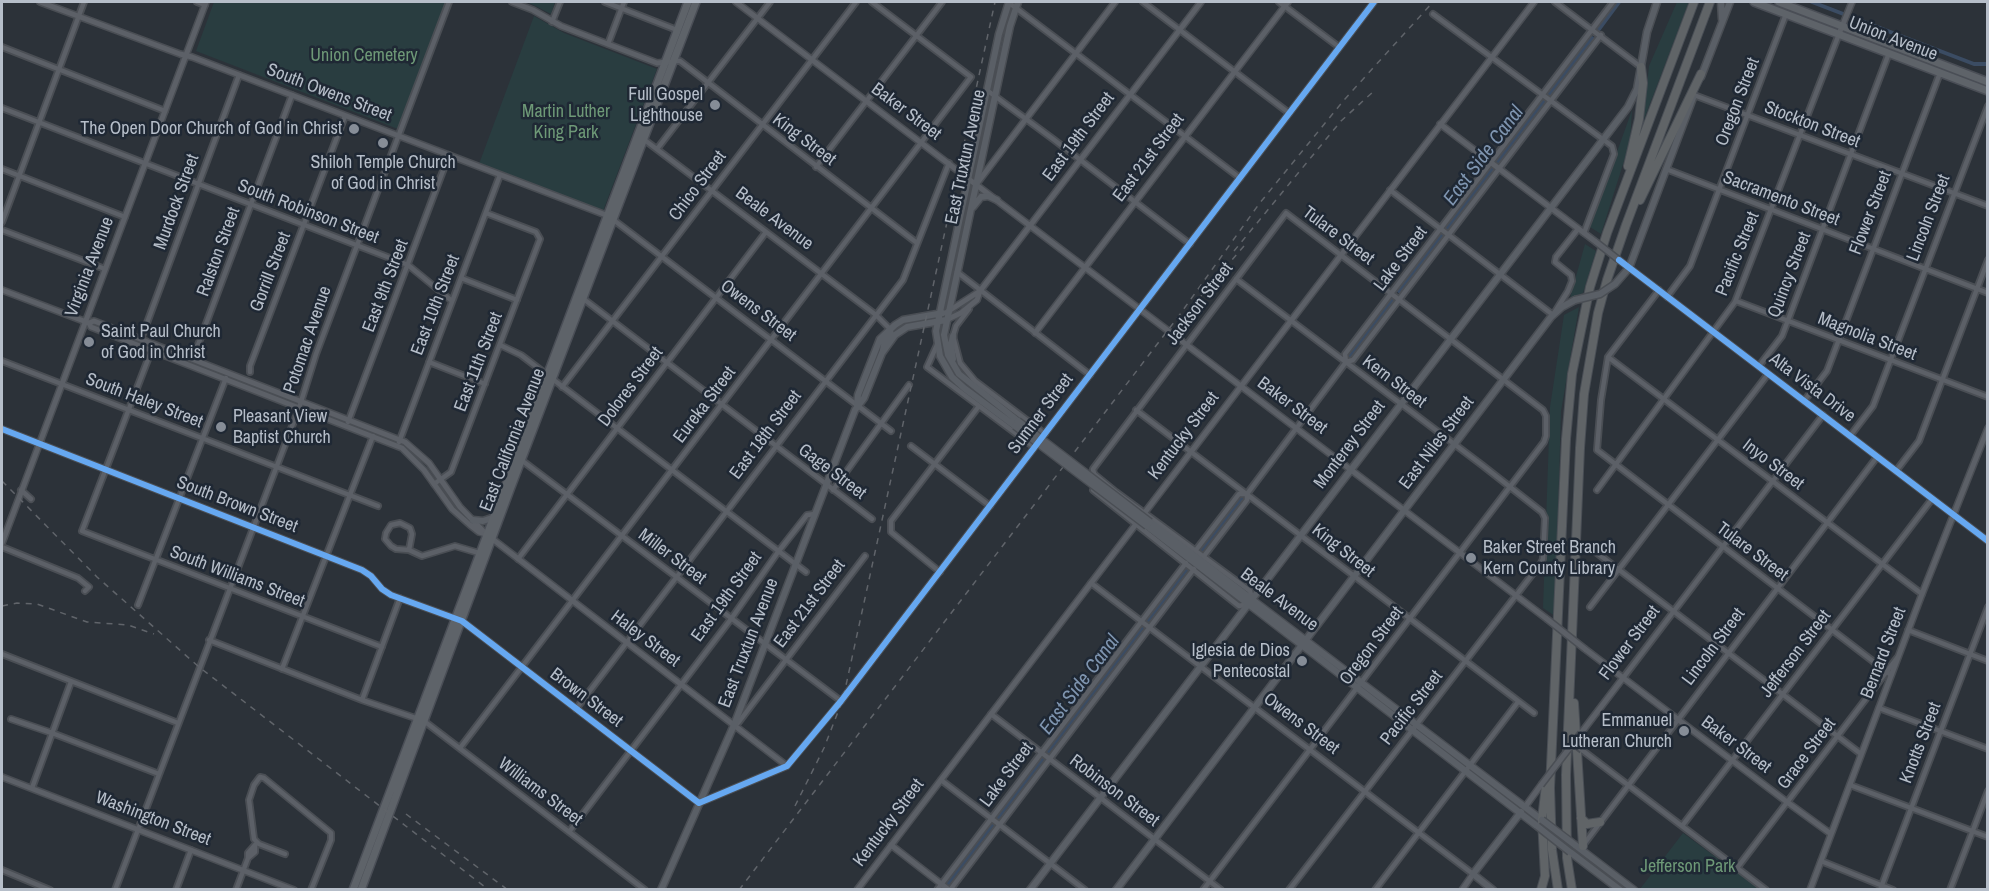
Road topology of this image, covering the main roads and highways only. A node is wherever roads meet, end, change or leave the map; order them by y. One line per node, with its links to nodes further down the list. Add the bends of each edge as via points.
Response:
1 (688, 2): 17 (main road, East California Avenue)
2 (696, 2): 17 (main road, East California Avenue)
3 (1009, 2): 22 (main road, East Truxtun Avenue)
4 (1658, 2): 13 (main road, Monterey Street, via 1647,32)
5 (1694, 2): 19 (highway)
6 (1710, 2): 21 (highway)
7 (1721, 2): 12 (main road)
8 (1730, 2): 12 (main road, East Niles Street)
9 (1754, 2): 16 (main road, Union Avenue)
10 (1779, 2): 15 (main road, Union Avenue, via 1843,22)
11 (1017, 4): 20 (main road, East Truxtun Avenue)
12 (1722, 22): 14 (main road, East Niles Street)
13 (1641, 67): 19 (highway, via 1640,119); 36 (main road, Monterey Street, via 1634,96 1603,139)
14 (1701, 74): 21 (highway); 42 (main road, East Niles Street, bridge, via 1629,268 1616,284 1599,294 1575,300 1553,315)
15 (1988, 82)
16 (1988, 91)
17 (640, 137): 32 (main road, East California Avenue)
18 (997, 200): 20 (main road, via 980,198)
19 (1617, 207): 46 (highway, via 1590,287 1572,374)
20 (968, 219): 23 (main road, East Truxtun Avenue)
21 (1626, 225): 44 (highway, via 1598,314 1584,394)
22 (953, 248): 23 (main road); 25 (main road, East Truxtun Avenue)
23 (957, 272): 24 (main road, East Truxtun Avenue)
24 (947, 316): 25 (main road, East Truxtun Avenue); 29 (main road, Beale Avenue, via 944,341)
25 (939, 317): 26 (main road, East Truxtun Avenue, via 903,320); 28 (main road, East Truxtun Avenue, via 907,327 895,335); 31 (main road, Beale Avenue, via 937,345 954,380)
26 (890, 329): 28 (main road); 30 (main road, East Truxtun Avenue, via 873,355)
27 (953, 336): 29 (main road)
28 (882, 353): 30 (main road, East Truxtun Avenue, via 864,398)
29 (955, 369): 31 (main road, Beale Avenue)
30 (857, 405): 56 (main road, East Truxtun Avenue, via 734,725)
31 (1016, 424): 38 (main road, Beale Avenue, bridge)
32 (518, 458): 33 (main road, East California Avenue); 35 (main road, East California Avenue)
33 (492, 518): 34 (main road); 35 (main road, East California Avenue)
34 (473, 519)
35 (489, 537): 41 (main road, East California Avenue); 41 (main road, East California Avenue, via 479,553)
36 (1262, 586): 37 (main road); 38 (main road, Monterey Street)
37 (1250, 591)
38 (1250, 601): 40 (main road, Monterey Street); 42 (main road, Beale Avenue); 43 (main road, Beale Avenue)
39 (1239, 606): 40 (main road)
40 (1237, 618): 57 (main road, Monterey Street)
41 (458, 620): 45 (main road, East California Avenue)
42 (1307, 640): 43 (main road, East Niles Street); 47 (main road, Beale Avenue)
43 (1302, 647): 48 (main road, Beale Avenue); 58 (main road, East Niles Street)
44 (1571, 667): 49 (highway); 62 (highway, via 1565,820)
45 (421, 720): 54 (main road, East California Avenue); 55 (main road, East California Avenue)
46 (1552, 747): 60 (highway, via 1543,806 1545,876); 61 (highway, via 1552,850)
47 (1525, 807): 48 (main road, Flower Street); 51 (main road, Beale Avenue, bridge)
48 (1520, 814): 52 (main road, Beale Avenue, bridge); 53 (main road, Flower Street)
49 (1581, 818): 50 (highway, via 1587,825); 51 (highway)
50 (1600, 822)
51 (1580, 846): 52 (main road, Lincoln Street); 64 (main road, Beale Avenue)
52 (1573, 854): 63 (main road, Beale Avenue)
53 (1473, 874): 59 (main road, Owens Street)
54 (353, 890)
55 (361, 890)
56 (661, 890)
57 (1030, 890)
58 (1116, 890)
59 (1493, 890)
60 (1541, 890)
61 (1558, 890)
62 (1572, 890)
63 (1620, 890)
64 (1634, 890)

